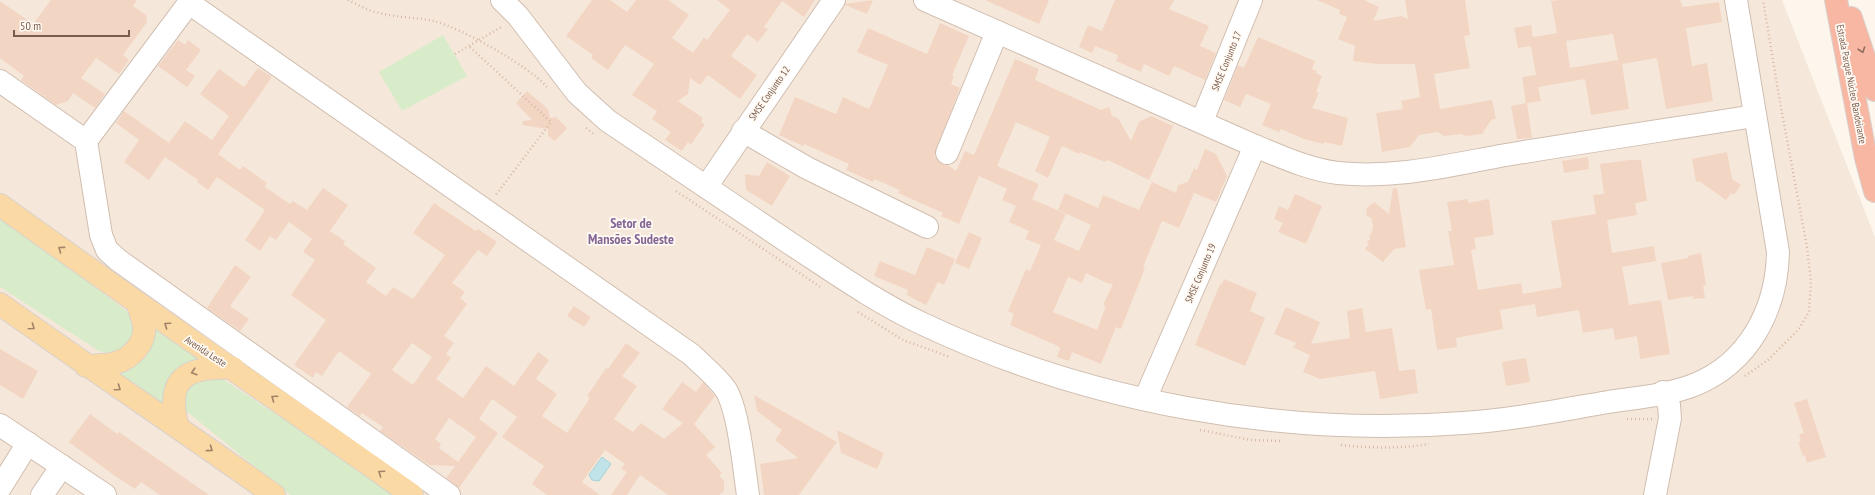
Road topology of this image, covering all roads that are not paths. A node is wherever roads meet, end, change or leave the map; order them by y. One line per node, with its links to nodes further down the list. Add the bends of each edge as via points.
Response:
1 (502, 0): 18 (street, via 518,16 577,92 608,121)
2 (834, 0): 14 (street, SMSE Conjunto 12)
3 (925, 0): 9 (street)
4 (1251, 0): 13 (street, SMSE Conjunto 17)
5 (1736, 0): 12 (street)
6 (1836, 0): 19 (highway, Estrada Parque Núcleo Bandeirante, via 1866,158)
7 (1845, 0): 11 (highway, one-way to 11)
8 (189, 1): 15 (street); 38 (street, via 692,355 725,390 733,409)
9 (997, 32): 13 (street); 17 (street)
10 (0, 82): 15 (street)
11 (1875, 90)
12 (1754, 116): 16 (street, via 1441,168 1378,176 1337,173 1296,163); 26 (street, via 1778,252 1778,273 1770,306 1761,324 1734,360 1715,374 1693,385)
13 (1202, 121): 16 (street)
14 (743, 131): 18 (street, SMSE Conjunto 12); 21 (street, via 807,168)
15 (86, 141): 37 (street, via 101,235 107,250)
16 (1255, 146): 27 (street, SMSE Conjunto 19)
17 (947, 153)
18 (706, 187): 27 (street, via 853,285 920,323 995,354 1065,378)
19 (1875, 191)
20 (0, 205): 23 (main road, Avenida Leste, one-way to 20)
21 (927, 227)
22 (0, 304): 24 (main road, one-way to 24)
23 (138, 305): 24 (main road, via 144,327 137,350 115,363); 25 (main road, Avenida Leste, one-way to 23)
24 (86, 366): 29 (main road, one-way to 29)
25 (233, 368): 29 (main road, one-way to 29, via 197,370 186,374 178,384 175,396); 36 (main road, Avenida Leste, one-way to 25)
26 (1663, 392): 27 (street, via 1521,416 1411,426 1317,424 1223,414); 39 (street, via 1670,418)
27 (1145, 400)
28 (0, 425): 30 (street)
29 (178, 426): 35 (main road, one-way to 35)
30 (28, 443): 31 (street); 32 (street)
31 (62, 466): 33 (street); 34 (street)
32 (0, 488)
33 (42, 495)
34 (105, 495)
35 (274, 495)
36 (412, 495)
37 (449, 495)
38 (748, 495)
39 (1655, 495)

